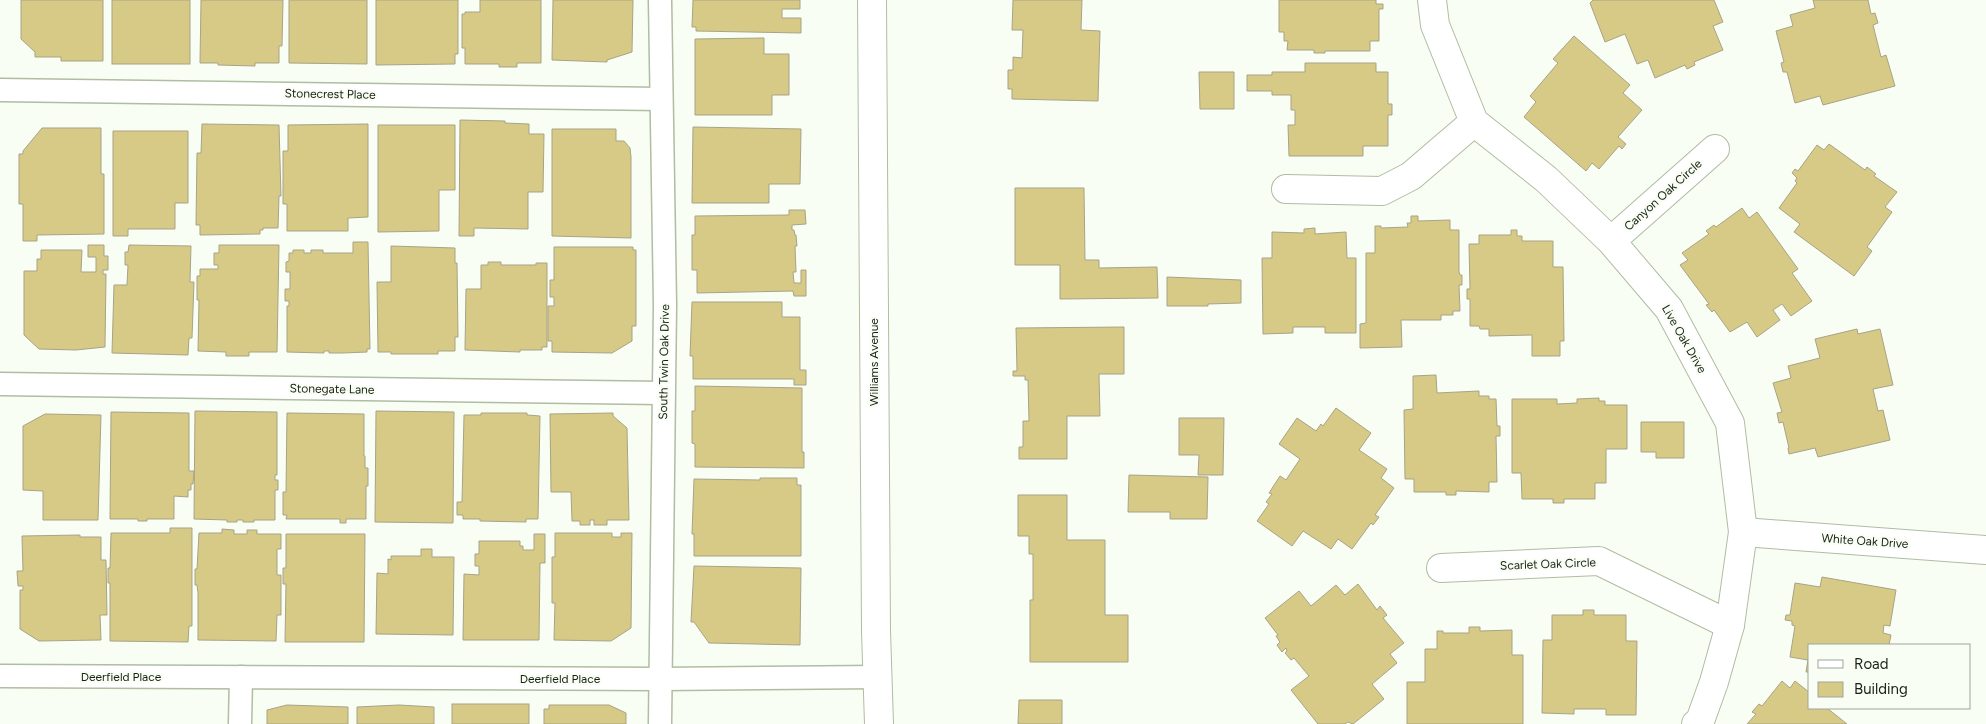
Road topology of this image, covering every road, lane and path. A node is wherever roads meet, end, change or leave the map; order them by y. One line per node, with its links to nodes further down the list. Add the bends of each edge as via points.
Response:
1 (660, 0): 5 (lane, South Twin Oak Drive)
2 (872, 0): 18 (street, Williams Avenue)
3 (1432, 0): 6 (street, Live Oak Drive, via 1435,24)
4 (0, 90): 5 (lane, Stonecrest Place)
5 (661, 98): 11 (lane, South Twin Oak Drive)
6 (1474, 122): 8 (street, via 1411,176 1382,191); 9 (street, Live Oak Drive, via 1546,179)
7 (1715, 149): 9 (street, Canyon Oak Circle)
8 (1286, 190)
9 (1611, 241): 12 (street, Live Oak Drive, via 1669,309 1730,423)
10 (0, 384): 11 (lane, Stonegate Lane)
11 (664, 393): 19 (lane, South Twin Oak Drive)
12 (1743, 532): 13 (street, White Oak Drive); 15 (street, Live Oak Drive)
13 (1986, 550)
14 (1440, 568): 15 (street, Scarlet Oak Circle, via 1599,561)
15 (1730, 625): 23 (street, Live Oak Drive, via 1714,682)
16 (0, 676): 17 (lane, Deerfield Place)
17 (241, 677): 19 (lane, Deerfield Place); 20 (lane)
18 (879, 677): 19 (lane, Deerfield Place); 22 (street, Williams Avenue)
19 (660, 679): 21 (lane, South Twin Oak Drive)
20 (240, 724)
21 (660, 724)
22 (879, 724)
23 (1696, 724)

